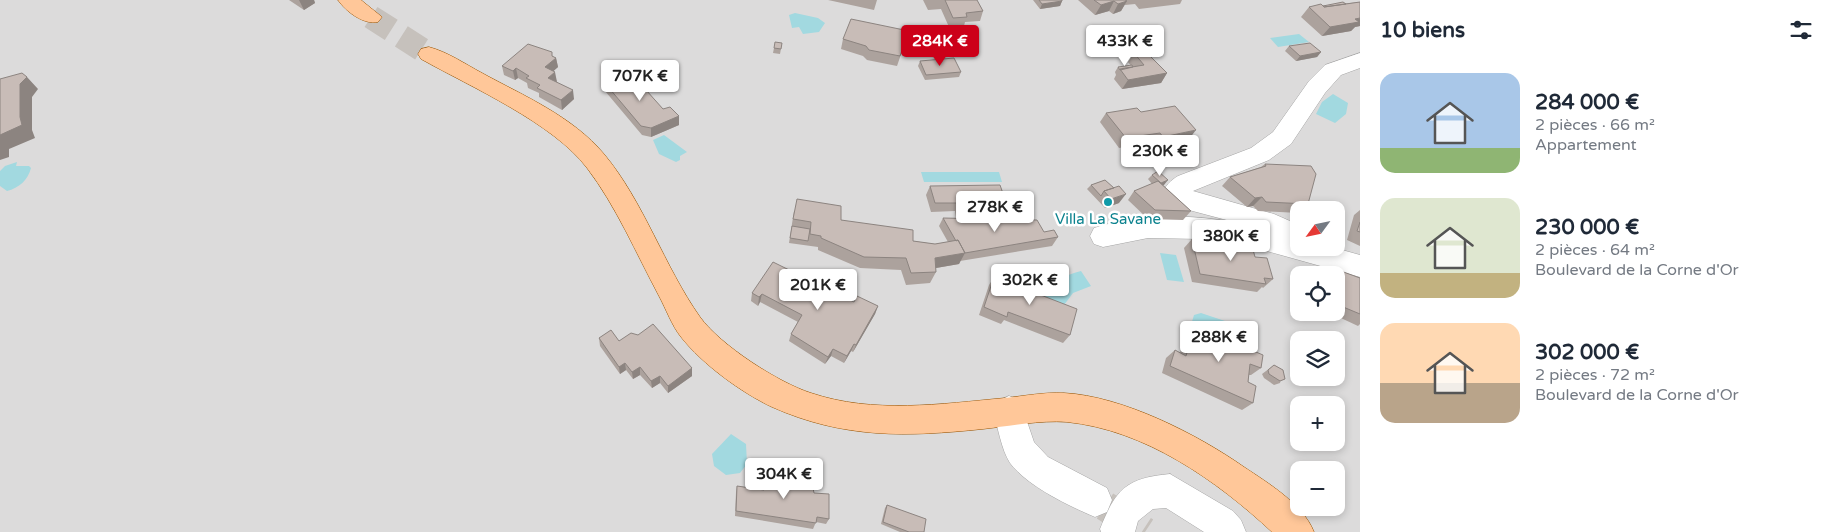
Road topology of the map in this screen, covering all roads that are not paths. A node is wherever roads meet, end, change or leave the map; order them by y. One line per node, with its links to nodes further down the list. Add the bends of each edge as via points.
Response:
1 (348, 0): 2 (main road)
2 (371, 17)
3 (429, 54): 10 (main road, via 547,119 574,138 596,160 614,186 691,328 750,380 818,411 856,420 916,422)
4 (1360, 60): 5 (street, via 1334,70 1317,88 1282,138 1177,189 1175,194 1178,198 1274,224)
5 (1290, 235)
6 (1103, 236): 7 (street, via 1147,228 1178,227)
7 (1290, 243)
8 (1334, 256): 9 (street)
9 (1360, 266)
10 (1009, 411): 11 (street, via 1021,451 1036,468); 14 (main road, via 1066,408 1115,419 1160,436 1232,478)
11 (1095, 500)
12 (1118, 532): 13 (street, via 1126,509 1146,492 1170,491)
13 (1230, 532)
14 (1297, 532)

